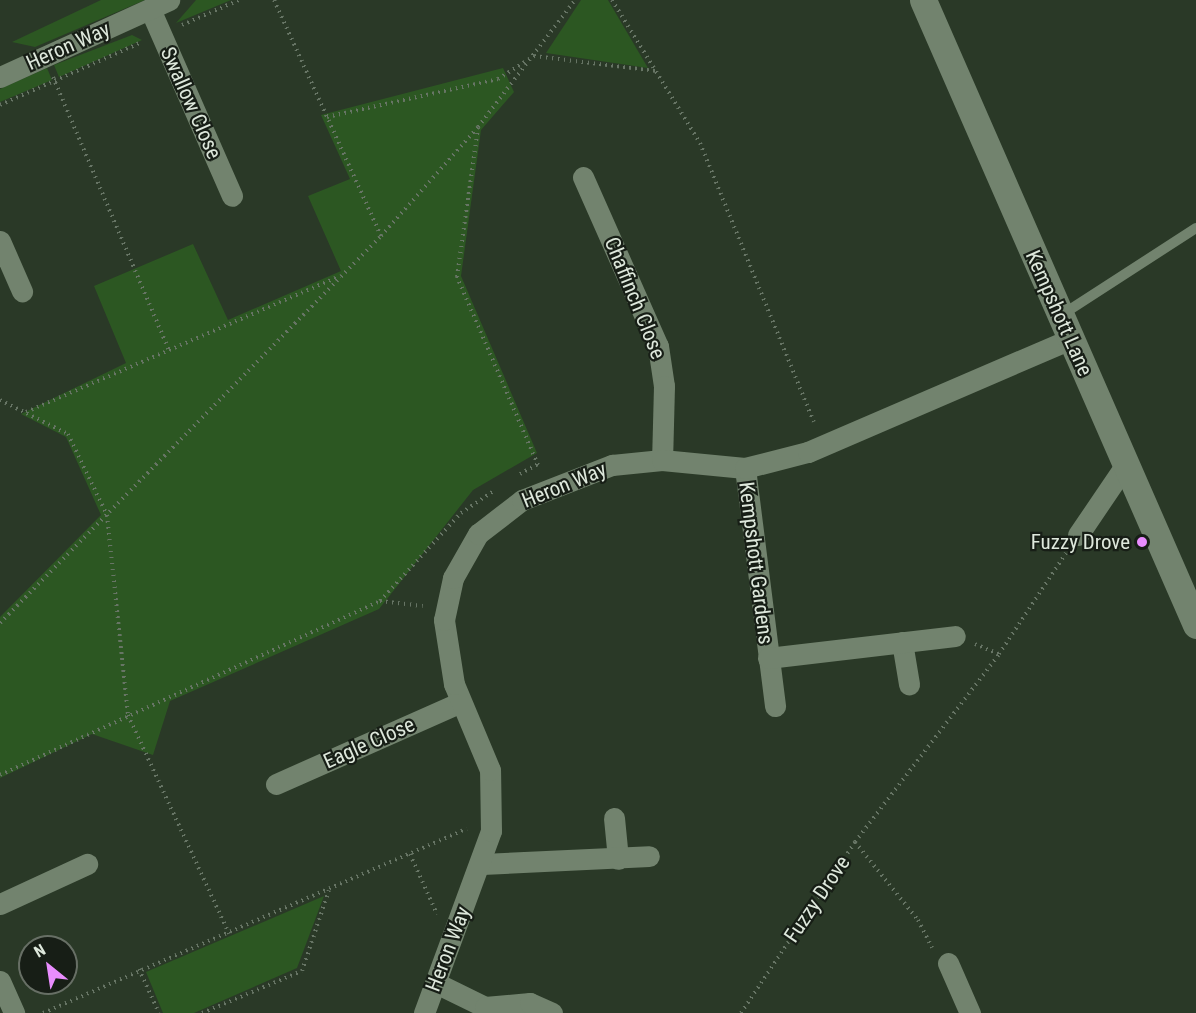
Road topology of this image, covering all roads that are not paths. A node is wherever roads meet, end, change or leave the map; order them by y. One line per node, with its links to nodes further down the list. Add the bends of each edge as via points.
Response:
1 (923, 0): 9 (street, Kempshott Lane)
2 (160, 5): 3 (street, Heron Way); 5 (street, Swallow Close, via 161,34)
3 (0, 76)
4 (583, 177): 10 (street, Chaffinch Close, via 662,358)
5 (232, 196)
6 (1196, 228): 9 (lane)
7 (0, 241): 8 (street)
8 (22, 291)
9 (1065, 327): 11 (street, Kempshott Lane); 12 (street, Heron Way, via 829,444)
10 (662, 460): 12 (street, Heron Way); 19 (street, Heron Way, via 612,465 549,487 505,510 478,534 460,561 445,609 446,652)
11 (1126, 465): 13 (street); 14 (street, Kempshott Lane)
12 (745, 468): 17 (street, Kempshott Gardens)
13 (1078, 535)
14 (1196, 625)
15 (956, 636): 16 (street, Kempshott Gardens)
16 (902, 642): 17 (street, Kempshott Gardens); 18 (street)
17 (768, 658): 20 (street, Kempshott Gardens)
18 (909, 684)
19 (461, 702): 21 (street, Eagle Close); 26 (street, Heron Way, via 490,770 493,818)
20 (775, 706)
21 (276, 784)
22 (614, 818): 24 (street)
23 (649, 856): 24 (street)
24 (618, 859): 26 (street)
25 (87, 864): 27 (street)
26 (482, 864): 30 (street, Heron Way)
27 (0, 904)
28 (948, 963): 34 (street)
29 (0, 981): 31 (street)
30 (436, 983): 32 (street, Heron Way); 33 (street, via 485,1007 530,1003)
31 (14, 1013)
32 (424, 1013)
33 (552, 1013)
34 (970, 1013)

